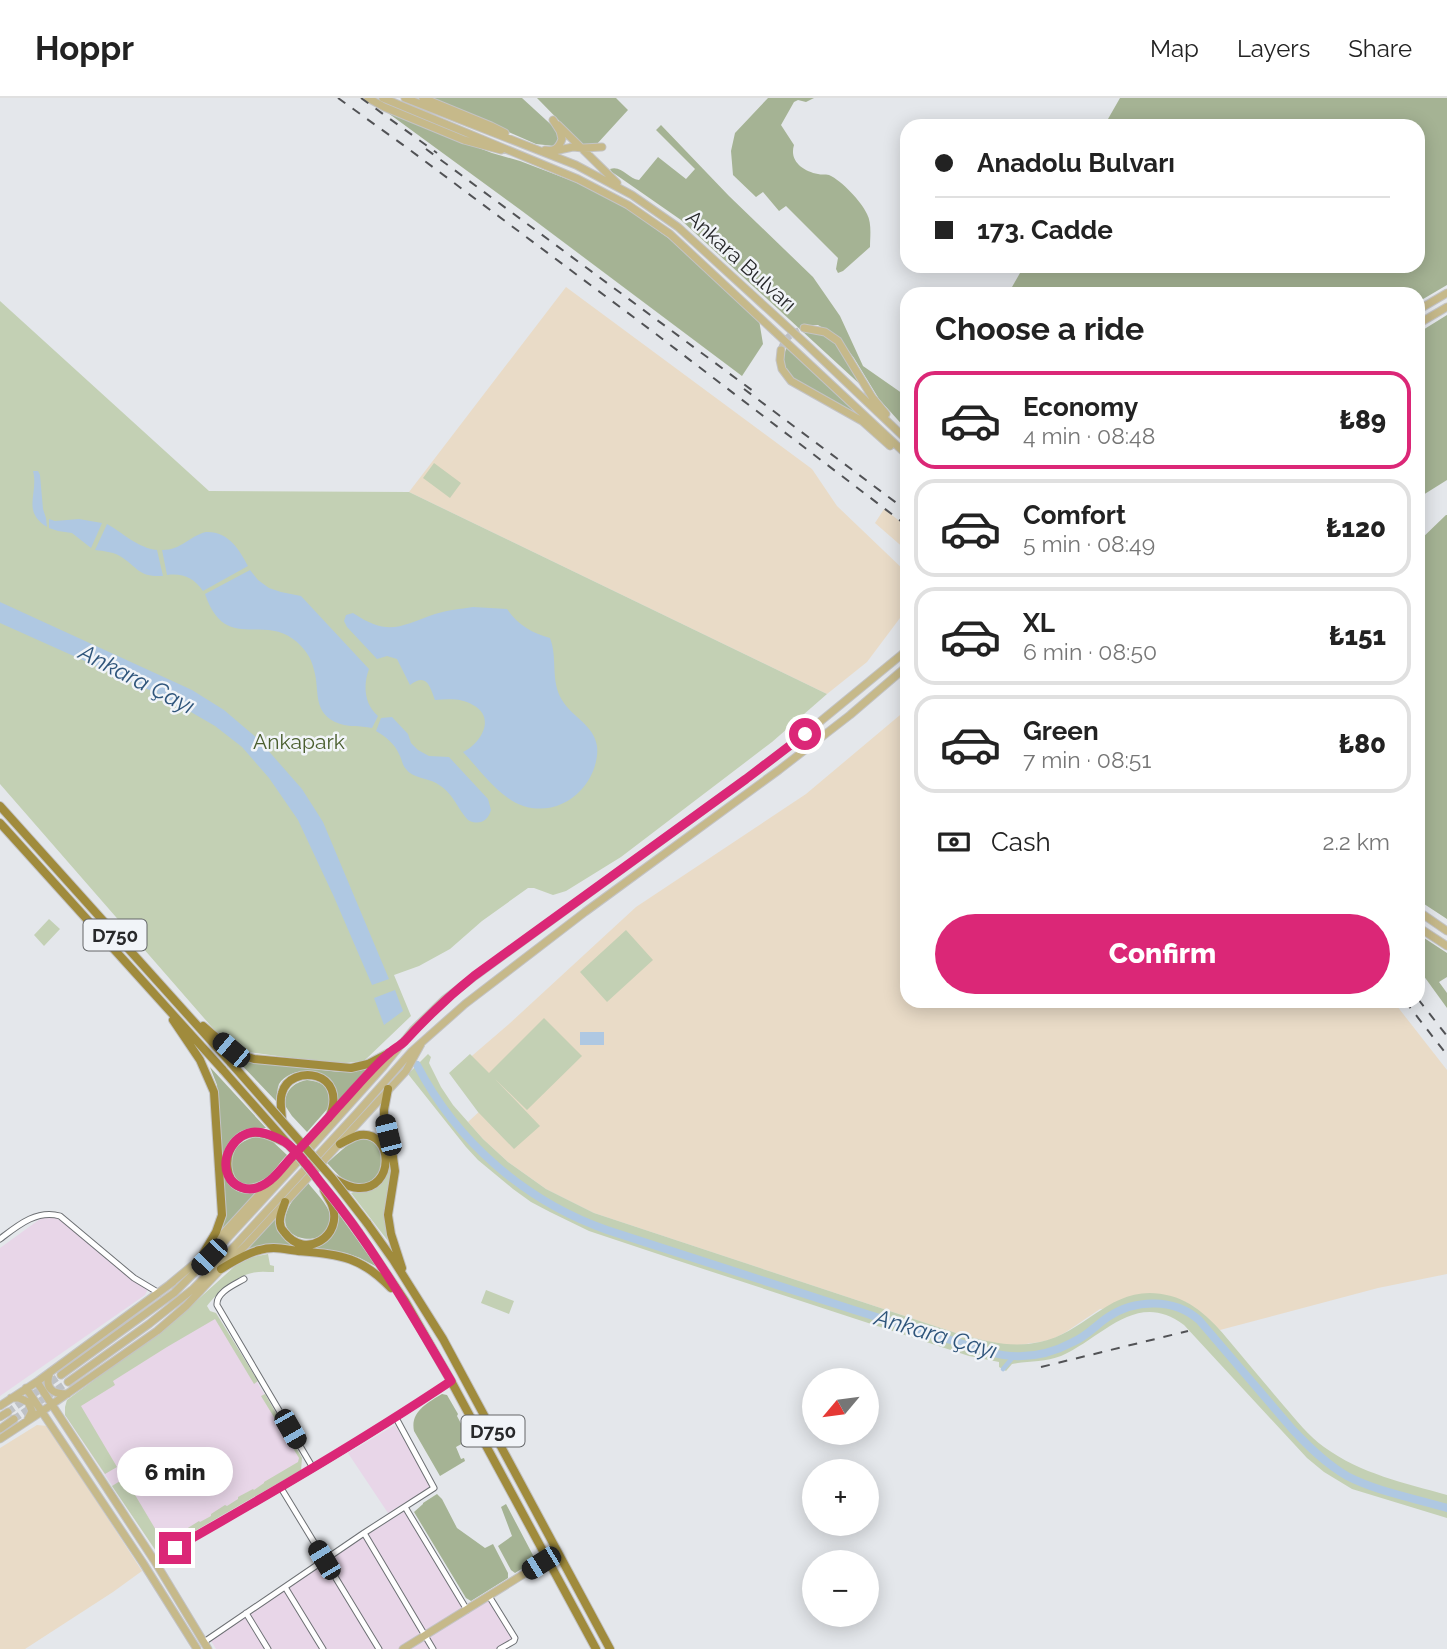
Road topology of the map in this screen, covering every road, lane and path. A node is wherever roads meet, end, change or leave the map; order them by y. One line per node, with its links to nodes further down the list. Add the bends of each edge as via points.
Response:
1 (368, 98): 10 (main road, Ankara Bulvarı, via 464,140)
2 (383, 98): 5 (main road, Ankara Bulvarı)
3 (405, 98): 5 (main road, Ankara Bulvarı)
4 (423, 98): 6 (main road, Ankara Bulvarı)
5 (457, 124): 6 (main road, Ankara Bulvarı); 10 (main road, Ankara Bulvarı)
6 (527, 145): 9 (main road); 11 (main road, Ankara Bulvarı)
7 (602, 147): 8 (main road)
8 (583, 148): 9 (main road); 9 (main road, via 553,120 562,139 557,148); 11 (main road)
9 (548, 151)
10 (530, 159): 20 (main road, Ankara Bulvarı, via 628,205 670,234)
11 (623, 189): 19 (main road, Ankara Bulvarı, via 678,227)
12 (1447, 293): 13 (main road)
13 (1425, 306)
14 (1447, 307): 15 (main road)
15 (1425, 320)
16 (804, 328): 18 (main road, via 825,332 838,341 872,397)
17 (781, 350): 21 (main road, via 781,364 791,381 862,421)
18 (900, 431)
19 (900, 432)
20 (900, 448)
21 (900, 455)
22 (900, 656): 33 (main road, via 756,772 474,976)
23 (900, 672): 32 (main road, via 779,770 585,912)
24 (0, 806): 31 (highway, D750)
25 (0, 823): 30 (highway, D750)
26 (1425, 916): 27 (main road)
27 (1447, 931)
28 (1425, 932): 29 (main road)
29 (1447, 947)
30 (144, 981): 37 (highway, D750, bridge); 44 (highway, via 200,1059 214,1092 222,1214)
31 (180, 1007): 33 (highway, via 231,1050 254,1059 351,1068); 36 (highway, D750, bridge)
32 (423, 1040): 34 (main road, via 406,1071); 45 (main road)
33 (390, 1054): 35 (main road); 44 (main road)
34 (388, 1089): 38 (main road); 47 (highway, via 384,1120 395,1171 388,1215)
35 (329, 1118): 36 (highway, via 334,1092 312,1074 298,1077 282,1091); 41 (main road)
36 (282, 1121): 40 (highway, D750, bridge)
37 (286, 1143): 39 (highway, D750, bridge); 41 (highway, via 254,1132 241,1137 229,1150 227,1171 236,1185 253,1189)
38 (340, 1144): 40 (highway, via 359,1135 376,1139 385,1152 385,1170 366,1188 356,1189); 42 (main road)
39 (315, 1176): 42 (highway, via 334,1214 333,1226 319,1242 305,1245 289,1238 279,1219); 55 (highway, D750, bridge)
40 (332, 1178): 47 (highway, D750, bridge)
41 (270, 1181): 44 (main road)
42 (285, 1202): 45 (main road)
43 (0, 1239): 53 (street, via 36,1216 60,1216)
44 (204, 1258): 46 (main road); 50 (main road); 51 (main road)
45 (220, 1266): 48 (main road); 52 (main road); 54 (main road); 55 (highway, via 266,1248 345,1256 365,1265)
46 (193, 1270): 50 (main road); 51 (main road)
47 (402, 1274): 93 (highway, D750, via 443,1339)
48 (211, 1276): 52 (main road); 54 (main road)
49 (244, 1279): 72 (street, via 219,1295 217,1305)
50 (187, 1280): 57 (main road)
51 (170, 1284): 53 (main road)
52 (193, 1289): 60 (main road)
53 (159, 1293): 56 (main road)
54 (193, 1298): 62 (main road, via 157,1331)
55 (405, 1301): 58 (highway, D750)
56 (51, 1372): 59 (main road); 62 (main road, via 50,1388)
57 (61, 1375)
58 (451, 1381): 68 (street); 76 (highway, D750)
59 (37, 1382): 61 (main road); 64 (main road)
60 (68, 1382)
61 (26, 1388): 63 (main road); 66 (main road)
62 (67, 1394): 64 (main road)
63 (11, 1398): 65 (main road); 69 (main road, via 24,1399 31,1406)
64 (52, 1405): 66 (main road); 77 (main road)
65 (0, 1406)
66 (41, 1412): 69 (main road); 85 (main road)
67 (0, 1417): 70 (main road, via 11,1416)
68 (396, 1418): 72 (street); 74 (street, via 434,1488)
69 (25, 1423): 71 (main road)
70 (0, 1429)
71 (0, 1439)
72 (313, 1468): 73 (street)
73 (281, 1488): 77 (street); 78 (street)
74 (405, 1507): 75 (street); 81 (street)
75 (364, 1533): 78 (street); 83 (street)
76 (548, 1559): 80 (main road); 92 (highway, D750)
77 (154, 1560): 84 (main road)
78 (324, 1560): 79 (street); 88 (street)
79 (285, 1587): 82 (street); 87 (street)
80 (489, 1596): 81 (main road); 91 (street, via 515,1638)
81 (467, 1610): 83 (main road)
82 (246, 1613): 84 (street); 86 (street)
83 (425, 1636): 89 (main road); 90 (street)
84 (206, 1646)
85 (197, 1649)
86 (268, 1649)
87 (323, 1649)
88 (379, 1649)
89 (403, 1649)
90 (433, 1649)
91 (500, 1649)
92 (596, 1649)
93 (610, 1649)

